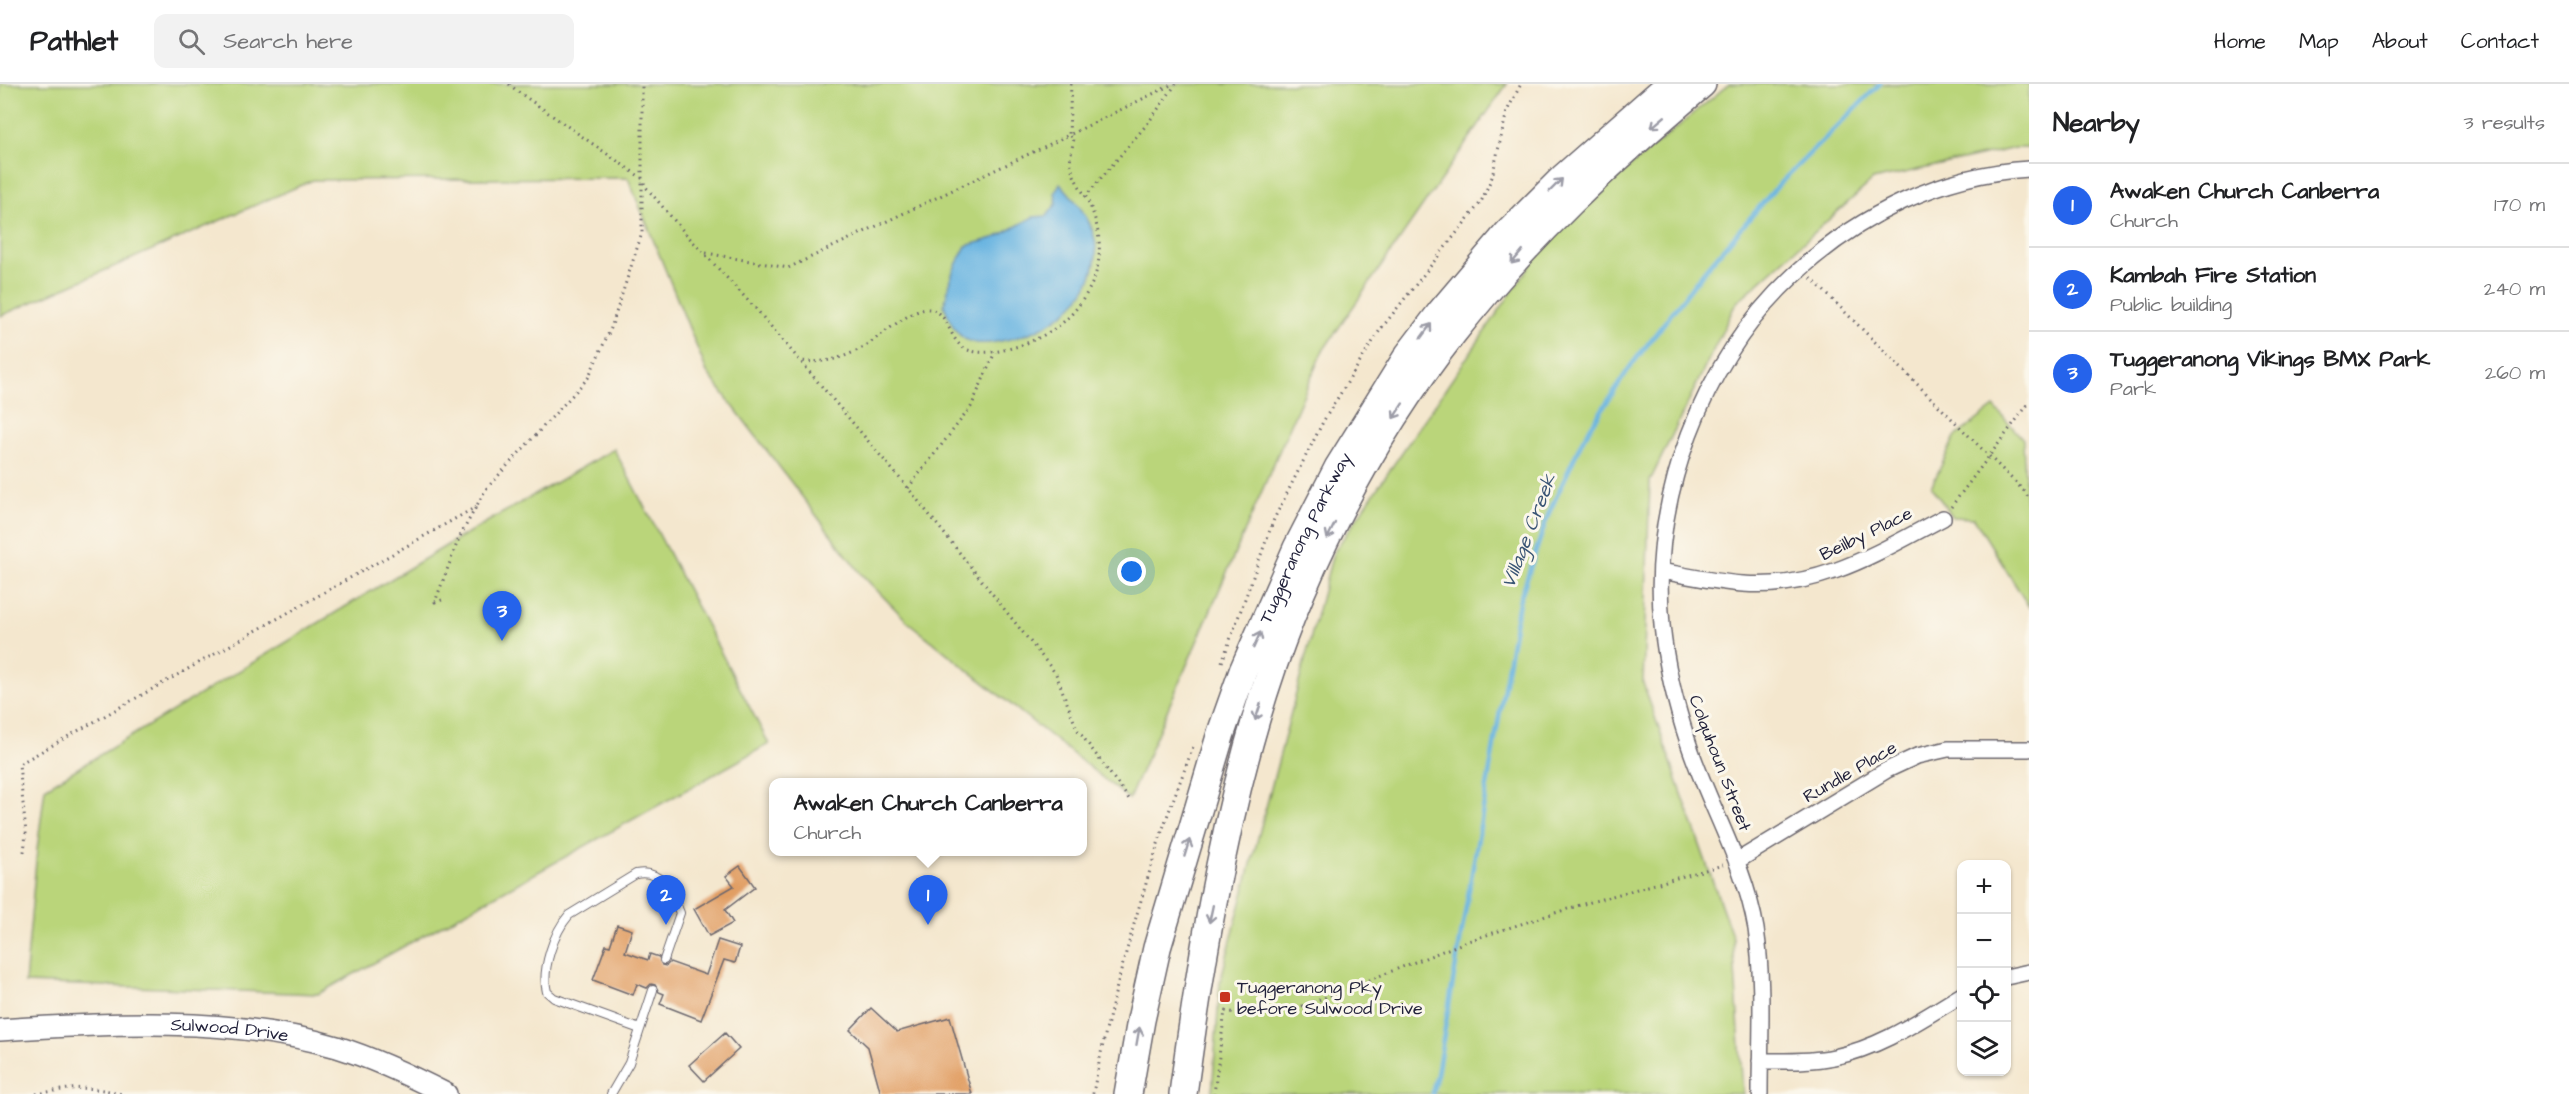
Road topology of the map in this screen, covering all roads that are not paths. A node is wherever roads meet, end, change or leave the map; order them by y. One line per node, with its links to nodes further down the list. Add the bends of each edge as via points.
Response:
1 (1670, 84): 18 (highway, Tuggeranong Parkway, one-way to 1, via 1157,948 1221,733 1293,558 1338,468 1409,354 1508,233 1563,178)
2 (1702, 84): 19 (highway, Tuggeranong Parkway, one-way to 19, via 1589,183 1529,243 1453,332 1419,379 1347,499 1275,659 1243,763 1209,925)
3 (2029, 170): 5 (street, Colquhoun Street, via 1952,182 1904,200 1859,224 1801,268 1762,308 1732,348 1707,392 1687,440 1673,491)
4 (1943, 518): 5 (street, Beilby Place, via 1851,567 1816,578 1744,584)
5 (1661, 571): 7 (street, Colquhoun Street, via 1662,622 1674,698 1689,746)
6 (2029, 749): 7 (street, Rundle Place, via 1948,749 1917,756 1887,770)
7 (1737, 861): 15 (street, Colquhoun Street, via 1755,927 1760,976)
8 (664, 960): 13 (lane, via 680,913 666,882 645,872 636,873 569,915 546,967 547,992 554,998)
9 (2029, 972): 10 (street)
10 (2011, 976)
11 (653, 990): 13 (lane)
12 (1957, 998): 15 (street, via 1871,1047 1832,1058)
13 (640, 1029): 17 (lane, via 629,1063)
14 (0, 1030): 16 (main road, Sulwood Drive, via 185,1024 261,1031 337,1047)
15 (1760, 1061): 20 (street, Colquhoun Street)
16 (446, 1094)
17 (611, 1094)
18 (1128, 1094)
19 (1183, 1094)
20 (1760, 1094)

